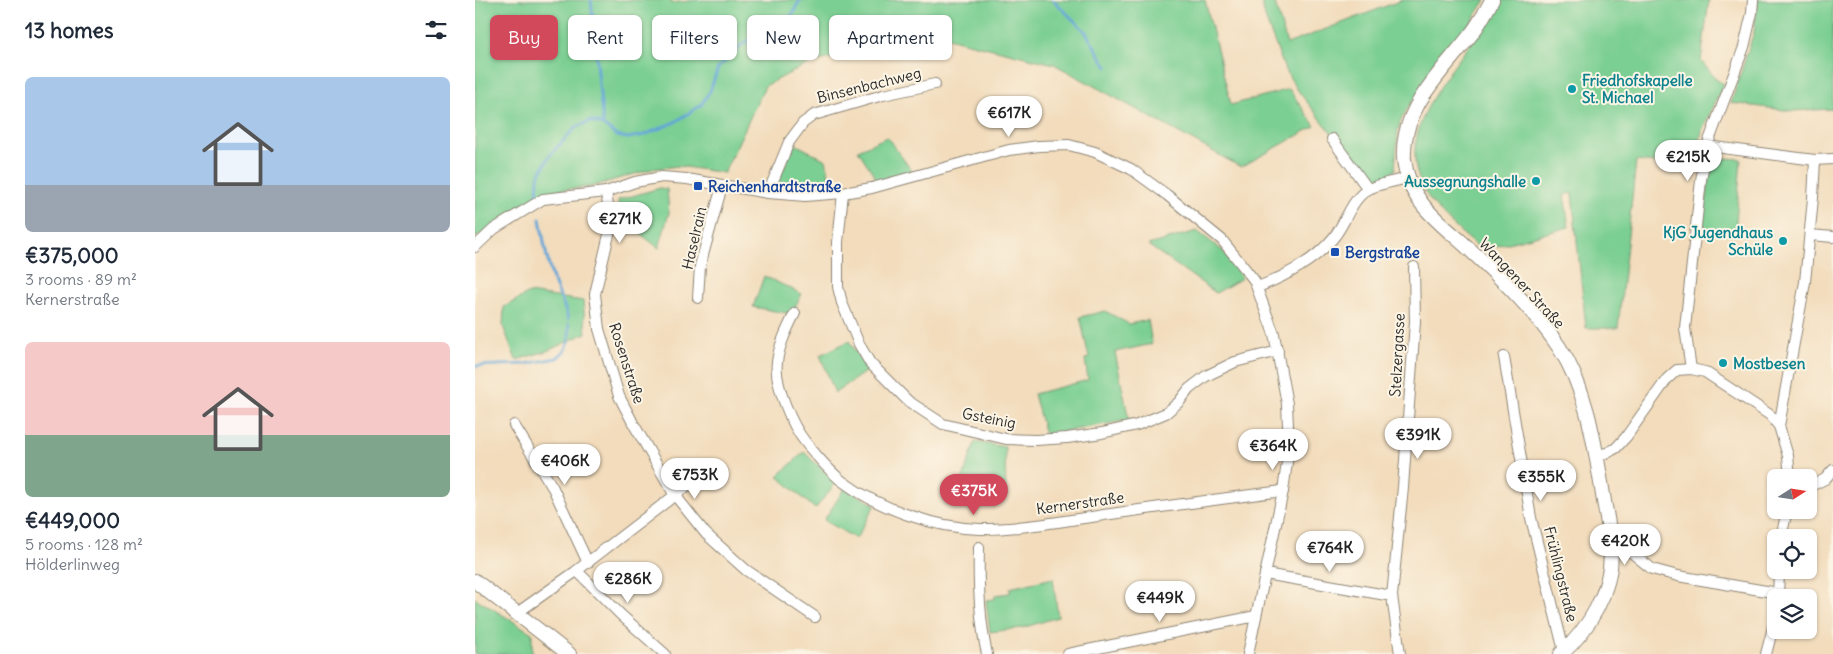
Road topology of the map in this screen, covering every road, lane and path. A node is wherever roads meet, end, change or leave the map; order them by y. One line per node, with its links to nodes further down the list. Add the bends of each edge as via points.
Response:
1 (1492, 0): 8 (street, Wangener Straße, via 1474,31 1411,115 1404,157)
2 (1753, 0): 5 (street, via 1744,47)
3 (935, 84): 12 (street, Binsenbachweg, via 883,94 814,115 803,123 789,142)
4 (1332, 139): 10 (street)
5 (1707, 146): 7 (street); 23 (street, via 1685,328)
6 (1833, 159): 7 (street)
7 (1815, 160): 14 (street)
8 (1408, 178): 10 (street); 26 (street, Wangener Straße, via 1426,210 1499,277 1559,347 1580,389)
9 (722, 186): 11 (street, via 662,177); 12 (street); 19 (street, Haselrain, via 701,266)
10 (1368, 189): 18 (street, via 1348,213 1335,236 1315,257)
11 (607, 192): 16 (street, via 543,199 494,229); 32 (street, Rosenstraße, via 611,226 595,294 599,329 619,396)
12 (767, 193): 13 (street, via 805,196)
13 (843, 193): 18 (street, via 1009,150 1069,145 1095,152 1131,169 1167,195 1222,240); 21 (street, Gsteinig, via 838,287 859,344 870,363 908,401 943,424 1006,439 1036,440 1102,433 1137,425 1165,413 1206,376 1235,362)
14 (1810, 235): 15 (street); 25 (street)
15 (1833, 237)
16 (475, 248)
17 (1414, 267): 40 (street, Stelzergasse, via 1415,322)
18 (1258, 287): 21 (street)
19 (698, 298)
20 (795, 313): 31 (street, Kernerstraße, via 781,342 776,364 787,412 803,439 843,481 913,517 949,526 1025,526)
21 (1278, 351): 31 (street, via 1287,404 1289,448)
22 (1504, 357): 45 (street, Frühlingstraße, via 1531,518)
23 (1691, 369): 25 (street, via 1705,372 1748,399); 26 (street, via 1677,370 1667,379 1616,448)
24 (514, 425): 35 (street, via 553,488)
25 (1779, 426): 28 (street)
26 (1596, 455): 33 (street, Wangener Straße)
27 (713, 466): 32 (street)
28 (1789, 469)
29 (1833, 470): 30 (street)
30 (1817, 483)
31 (1283, 490): 37 (street)
32 (674, 494): 35 (street); 43 (street, Rosenstraße, via 707,534 746,570)
33 (1610, 535): 39 (street, via 1652,569); 45 (street, Wangener Straße, via 1610,570 1604,592 1593,616)
34 (979, 547): 48 (street, via 978,585)
35 (588, 562): 36 (street)
36 (577, 571): 41 (street); 47 (street)
37 (1265, 574): 40 (street); 42 (street)
38 (475, 581): 41 (street)
39 (1767, 593)
40 (1392, 596): 51 (street, Stelzergasse)
41 (517, 613): 46 (street)
42 (1256, 616): 49 (street); 50 (street)
43 (815, 617)
44 (1770, 639): 52 (street)
45 (1563, 652)
46 (569, 654)
47 (665, 654)
48 (987, 654)
49 (1068, 654)
50 (1248, 654)
51 (1400, 654)
52 (1766, 654)

